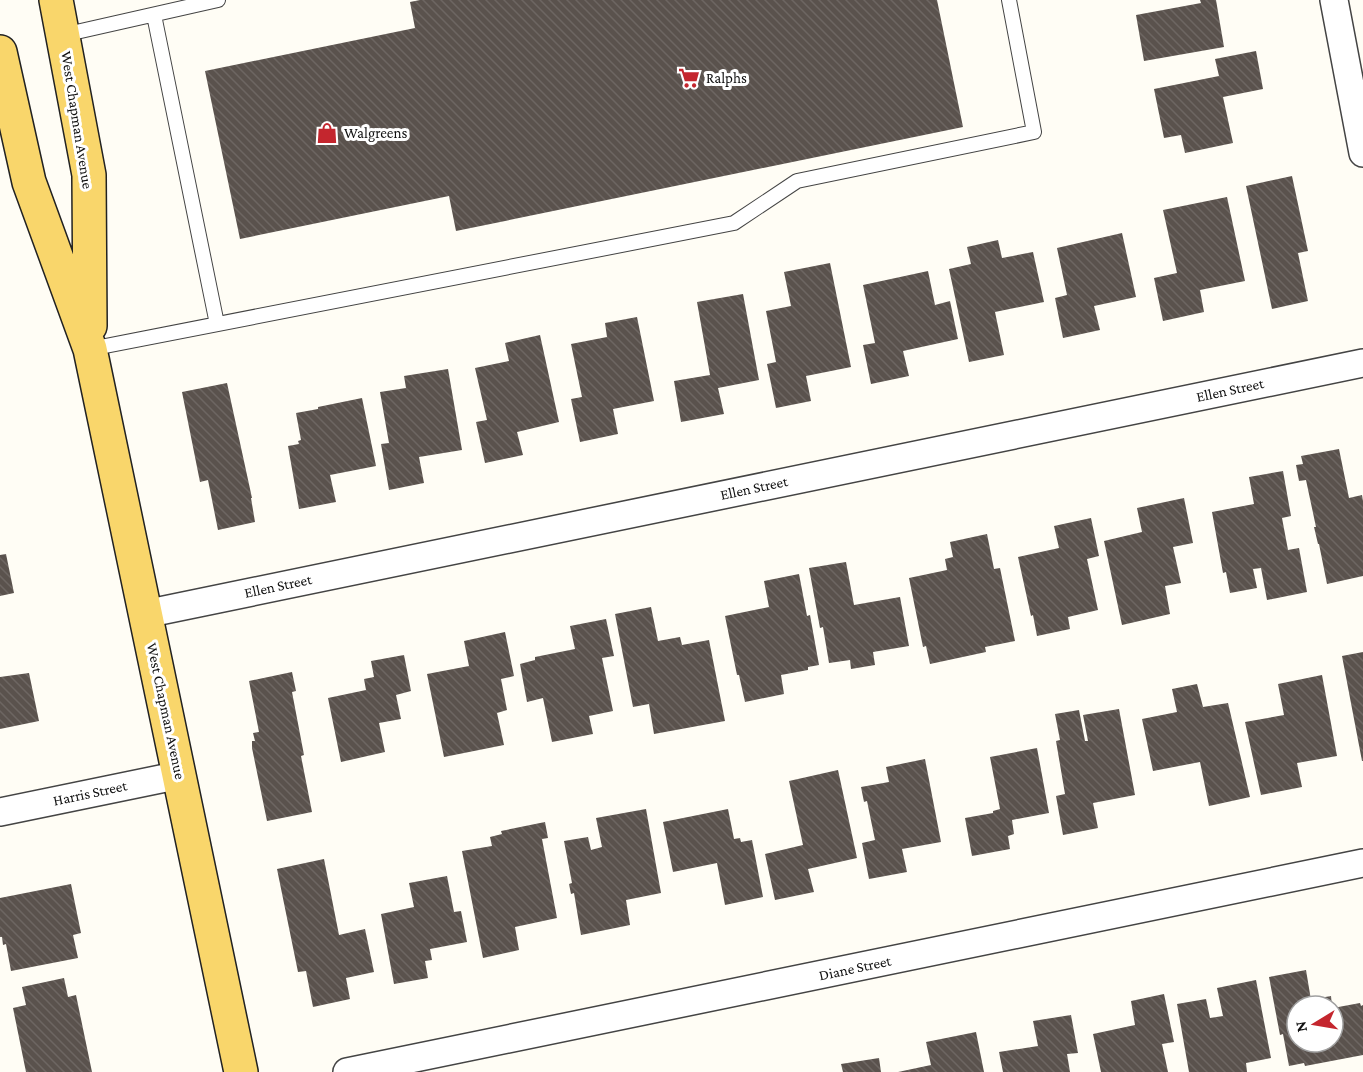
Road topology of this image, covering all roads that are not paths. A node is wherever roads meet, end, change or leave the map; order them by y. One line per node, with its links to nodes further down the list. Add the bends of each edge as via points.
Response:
1 (56, 0): 6 (main road, West Chapman Avenue)
2 (219, 0): 5 (lane)
3 (1009, 0): 9 (lane, via 1034,132 797,181 734,222)
4 (1334, 0): 8 (street)
5 (154, 15): 6 (lane); 9 (lane)
6 (63, 35): 10 (main road, West Chapman Avenue, via 89,175)
7 (0, 52): 10 (main road, West Chapman Avenue, via 29,182)
8 (1363, 153)
9 (217, 324): 10 (lane)
10 (90, 349): 12 (main road, West Chapman Avenue)
11 (1363, 363): 12 (street, Ellen Street)
12 (145, 614): 13 (main road, West Chapman Avenue)
13 (180, 775): 14 (street, Harris Street); 16 (main road, West Chapman Avenue)
14 (0, 812)
15 (1363, 863): 17 (street, Diane Street)
16 (241, 1072)
17 (348, 1072)

